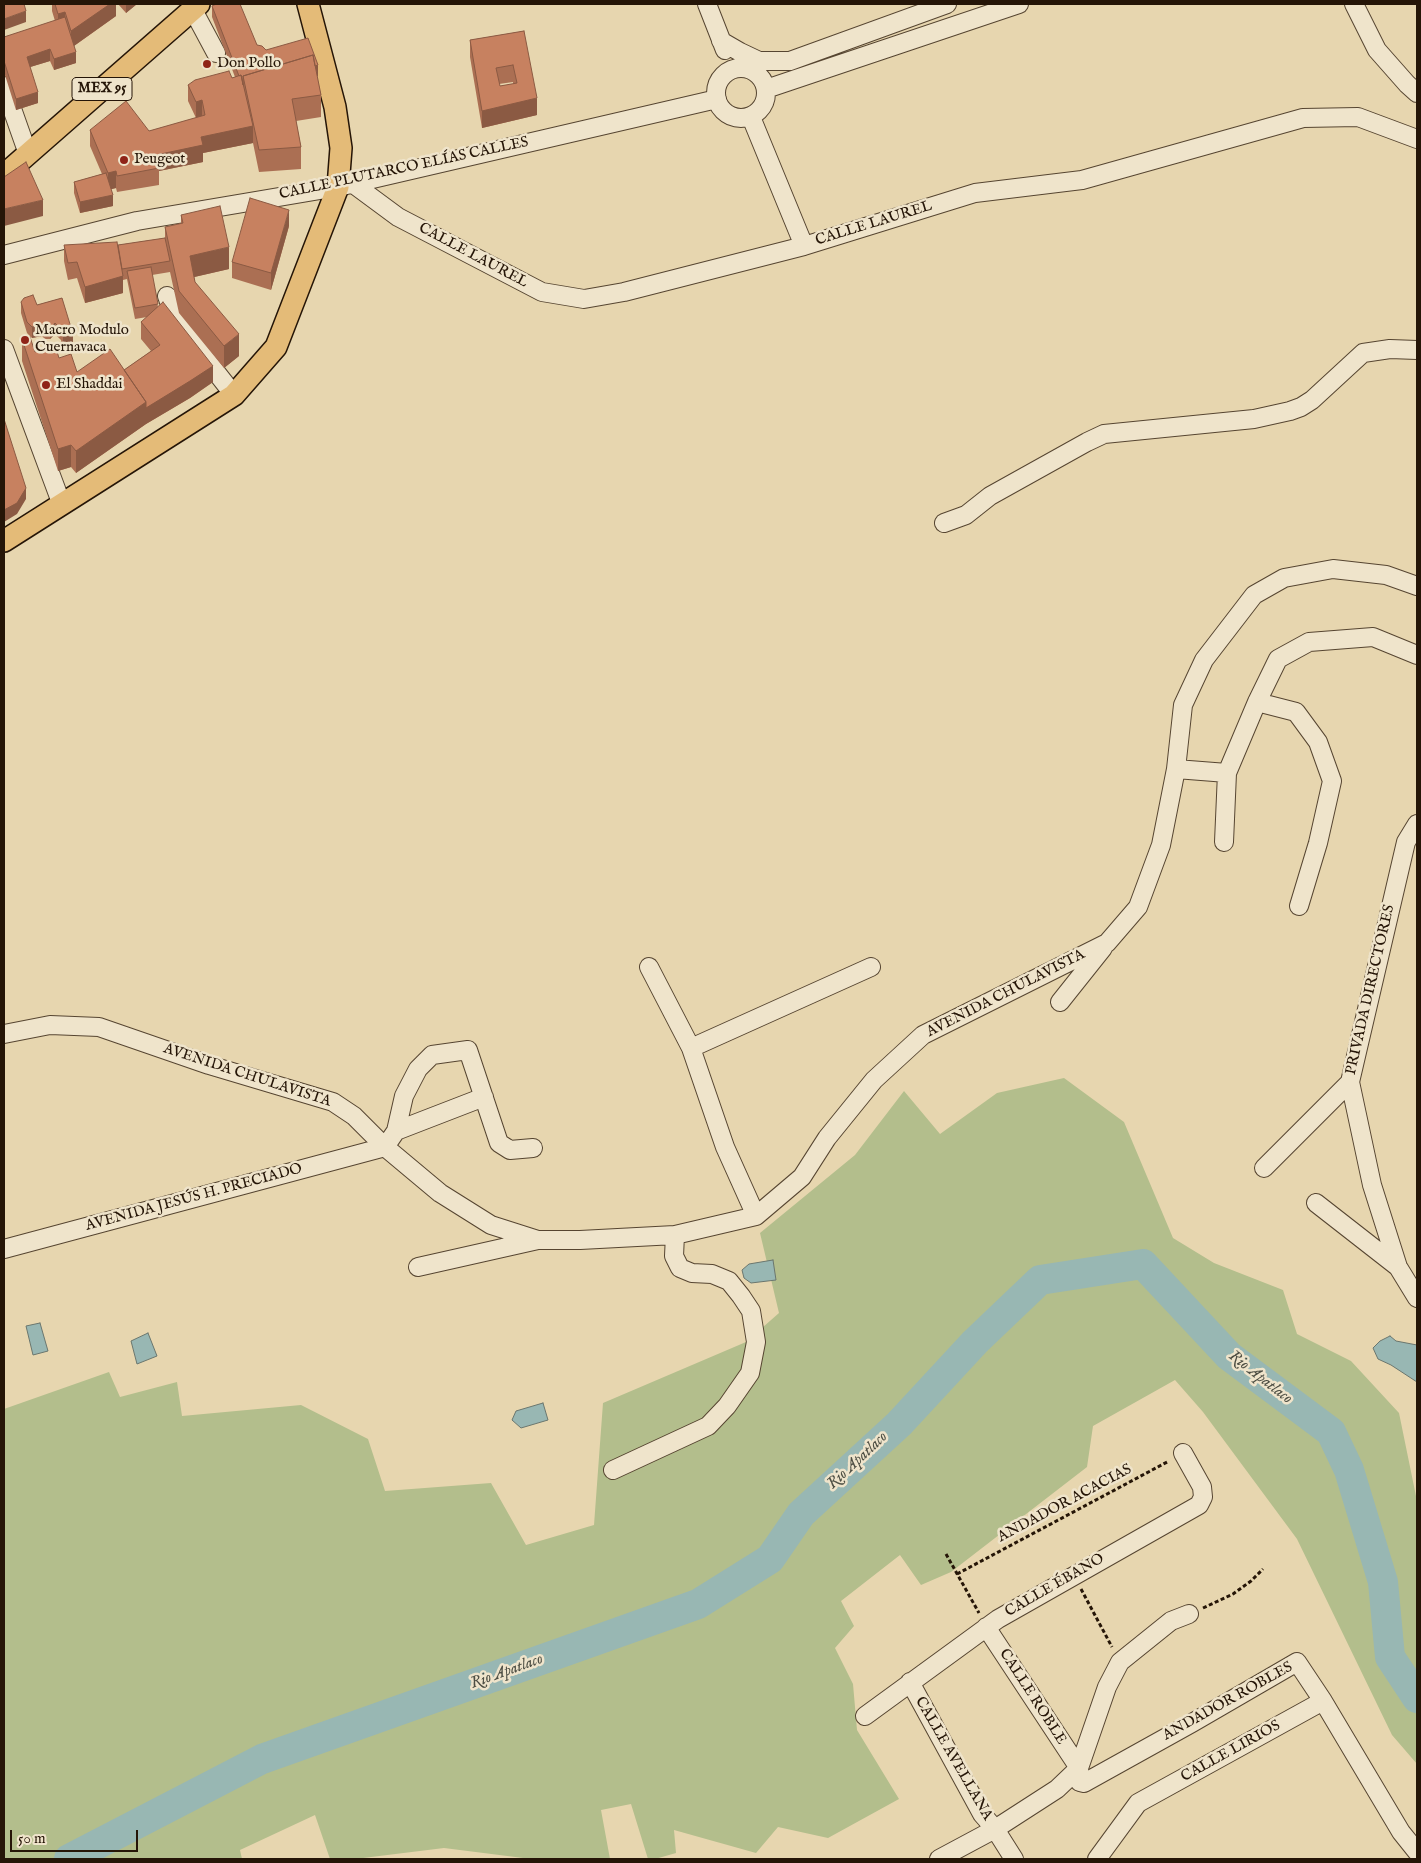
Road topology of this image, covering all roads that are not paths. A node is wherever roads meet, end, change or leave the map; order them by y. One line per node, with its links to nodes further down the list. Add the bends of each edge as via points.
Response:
1 (308, 4): 18 (main road, via 336,106)
2 (707, 4): 7 (street)
3 (947, 4): 7 (street, via 790,61 759,61)
4 (1019, 4): 11 (street)
5 (1354, 4): 12 (street, via 1377,50)
6 (196, 7): 8 (street); 16 (main road, MEX 95)
7 (722, 41): 9 (street)
8 (216, 53)
9 (732, 70): 11 (street, via 743,68 754,72); 13 (street, via 722,77)
10 (4, 86): 16 (street)
11 (766, 89): 14 (street, via 763,106)
12 (1417, 93)
13 (716, 99): 14 (street, via 724,112 737,118); 18 (street, CALLE PLUTARCO ELÍAS CALLES)
14 (751, 117): 19 (street)
15 (1417, 139): 19 (street, CALLE LAUREL, via 1358,117 1303,118 1082,180 975,193)
16 (28, 154): 17 (main road, MEX 95)
17 (4, 174)
18 (345, 185): 19 (street, CALLE LAUREL, via 398,217 542,292 584,299 624,292); 20 (street, CALLE PLUTARCO ELÍAS CALLES, via 137,221); 24 (main road, via 276,347)
19 (804, 246)
20 (4, 255)
21 (167, 296): 24 (street, via 176,321)
22 (4, 349): 25 (street)
23 (1417, 350): 26 (street, via 1363,353 1312,400 1290,411 1254,419 1104,434 997,492 966,515)
24 (234, 395): 25 (main road)
25 (62, 506): 27 (main road)
26 (944, 523)
27 (4, 541)
28 (1417, 586): 31 (street, AVENIDA CHULAVISTA, via 1386,575 1333,569 1284,578 1254,595 1204,660 1183,706)
29 (1417, 655): 30 (street, via 1373,637 1308,642 1278,659)
30 (1257, 702): 32 (street); 35 (street, via 1296,712 1318,742 1332,780)
31 (1176, 769): 32 (street); 36 (street, AVENIDA CHULAVISTA, via 1161,845 1138,907)
32 (1227, 773): 34 (street)
33 (1417, 824): 42 (street, PRIVADA DIRECTORES, via 1406,842)
34 (1224, 842)
35 (1299, 906)
36 (1107, 944): 39 (street); 49 (street, AVENIDA CHULAVISTA, via 923,1035 874,1080 827,1138 802,1177)
37 (649, 967): 41 (street)
38 (871, 967): 41 (street)
39 (1060, 1002)
40 (4, 1034): 45 (street, AVENIDA CHULAVISTA, via 50,1025 99,1028 333,1102 354,1116)
41 (691, 1048): 49 (street, via 725,1147)
42 (1350, 1082): 47 (street); 53 (street, PRIVADA DIRECTORES, via 1372,1185)
43 (484, 1097): 44 (street); 44 (street, via 468,1050 432,1055 418,1069 404,1096); 46 (street, via 499,1143 510,1150)
44 (396, 1131): 45 (street)
45 (385, 1147): 51 (street, AVENIDA CHULAVISTA, via 440,1193 491,1225); 52 (street, AVENIDA JESÚS H. PRECIADO)
46 (533, 1148)
47 (1264, 1168)
48 (1316, 1203): 53 (street)
49 (756, 1216): 50 (street, AVENIDA CHULAVISTA)
50 (675, 1234): 51 (street, AVENIDA CHULAVISTA); 57 (street, via 674,1256 680,1268 729,1281 751,1311 756,1342 750,1373 708,1426)
51 (538, 1240): 54 (street)
52 (4, 1249)
53 (1398, 1267): 55 (street, PRIVADA DIRECTORES)
54 (418, 1268)
55 (1415, 1288)
56 (1183, 1453): 59 (street, CALLE ÉBANO, via 1202,1486 1203,1497 1198,1504)
57 (613, 1470)
58 (1189, 1614): 63 (street, via 1171,1621 1120,1662 1107,1688)
59 (986, 1627): 60 (street, CALLE ÉBANO); 63 (street, CALLE ROBLE)
60 (910, 1682): 62 (street, CALLE ÉBANO); 64 (street, CALLE AVELLANA, via 982,1814)
61 (1323, 1701): 63 (street, ANDADOR ROBLES, via 1297,1662 1088,1782 1080,1782); 65 (street, ANDADOR ROBLES, via 1401,1832); 68 (street, CALLE LIRIOS, via 1138,1803)
62 (864, 1716)
63 (1079, 1768): 64 (street, via 1057,1789)
64 (995, 1829): 66 (street); 67 (street, CALLE AVELLANA)
65 (1417, 1852)
66 (939, 1859)
67 (1014, 1859)
68 (1097, 1859)

